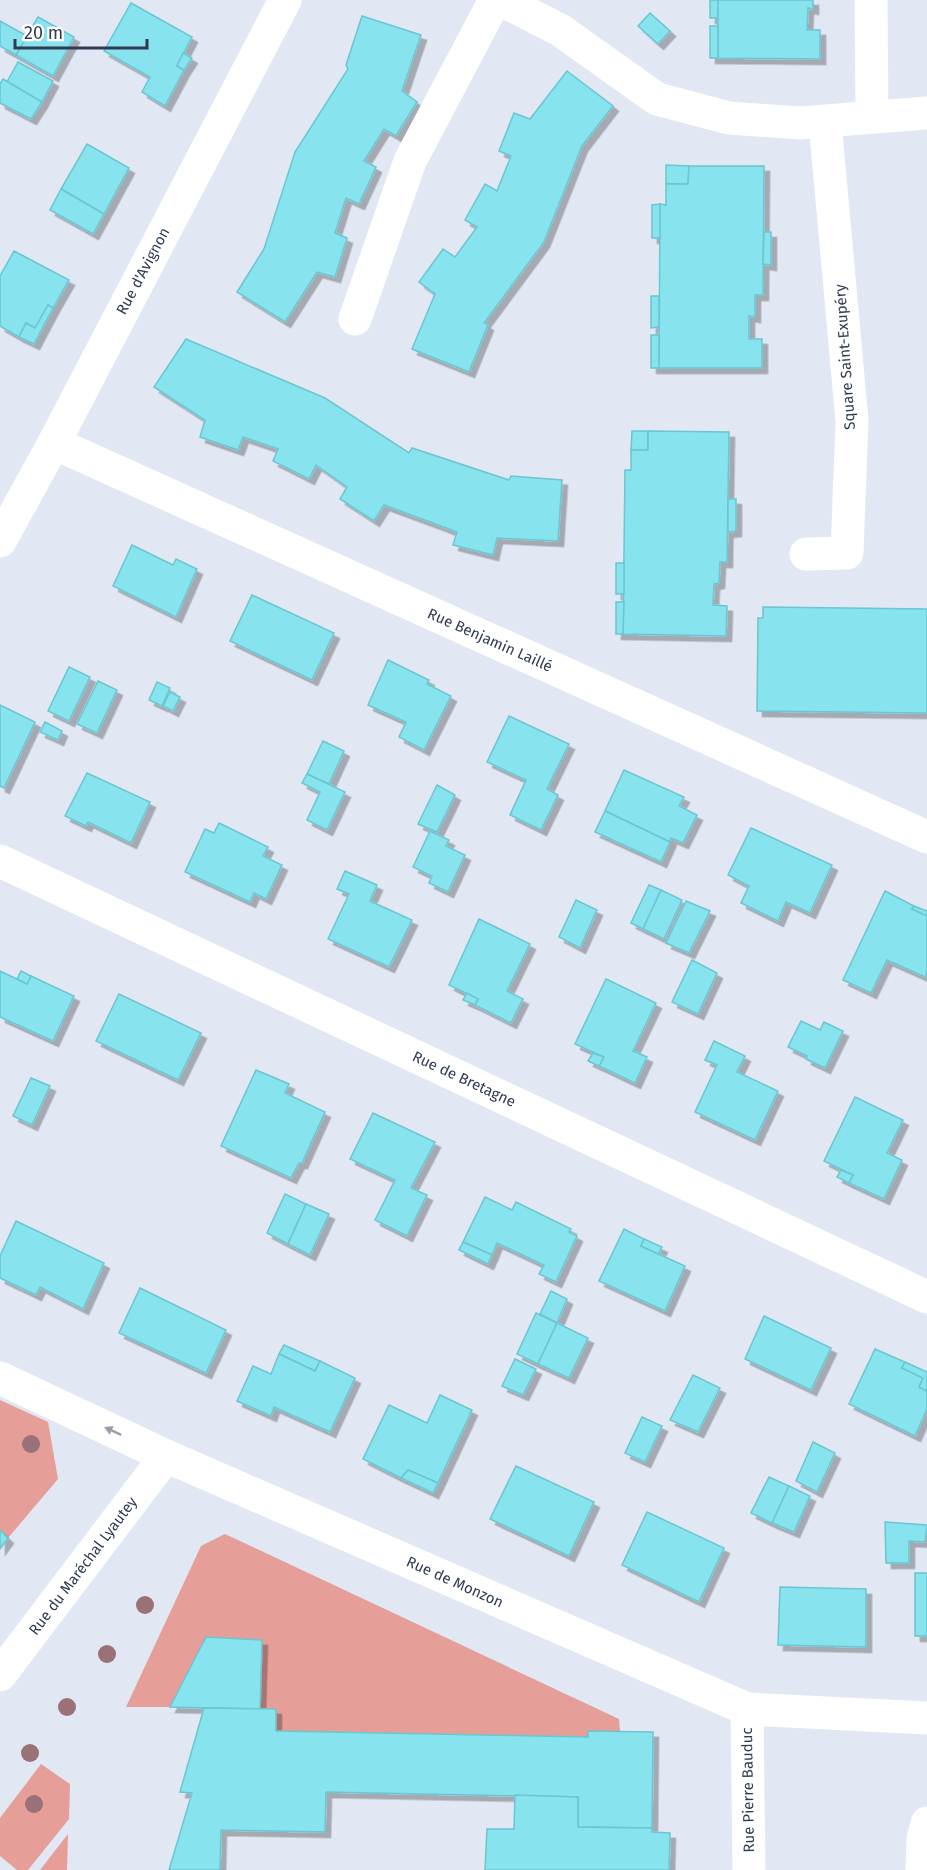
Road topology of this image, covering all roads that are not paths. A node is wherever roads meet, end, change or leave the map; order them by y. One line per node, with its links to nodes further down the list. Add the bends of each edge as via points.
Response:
1 (285, 0): 9 (street, Rue d'Avignon)
2 (495, 0): 8 (street, via 410,161)
3 (501, 0): 7 (street, via 560,30 657,99 729,117)
4 (871, 0): 6 (street)
5 (927, 113): 6 (street)
6 (872, 117): 7 (street)
7 (825, 122): 11 (street, Square Saint-Exupéry, via 852,422 847,553)
8 (355, 319)
9 (54, 443): 10 (street, Rue d'Avignon); 12 (street, Rue Benjamin Laillé)
10 (0, 541)
11 (806, 554)
12 (927, 837)
13 (0, 861): 14 (street, Rue de Bretagne)
14 (927, 1297)
15 (0, 1378): 16 (street, Rue de Monzon, one-way to 15)
16 (166, 1456): 17 (street, Rue du Maréchal Lyautey); 18 (street, Rue de Monzon)
17 (0, 1675)
18 (747, 1709): 19 (street, Rue de Monzon); 21 (street, Rue Pierre Bauduc)
19 (927, 1718)
20 (927, 1823): 22 (street, via 922,1839)
21 (749, 1870)
22 (922, 1870)

